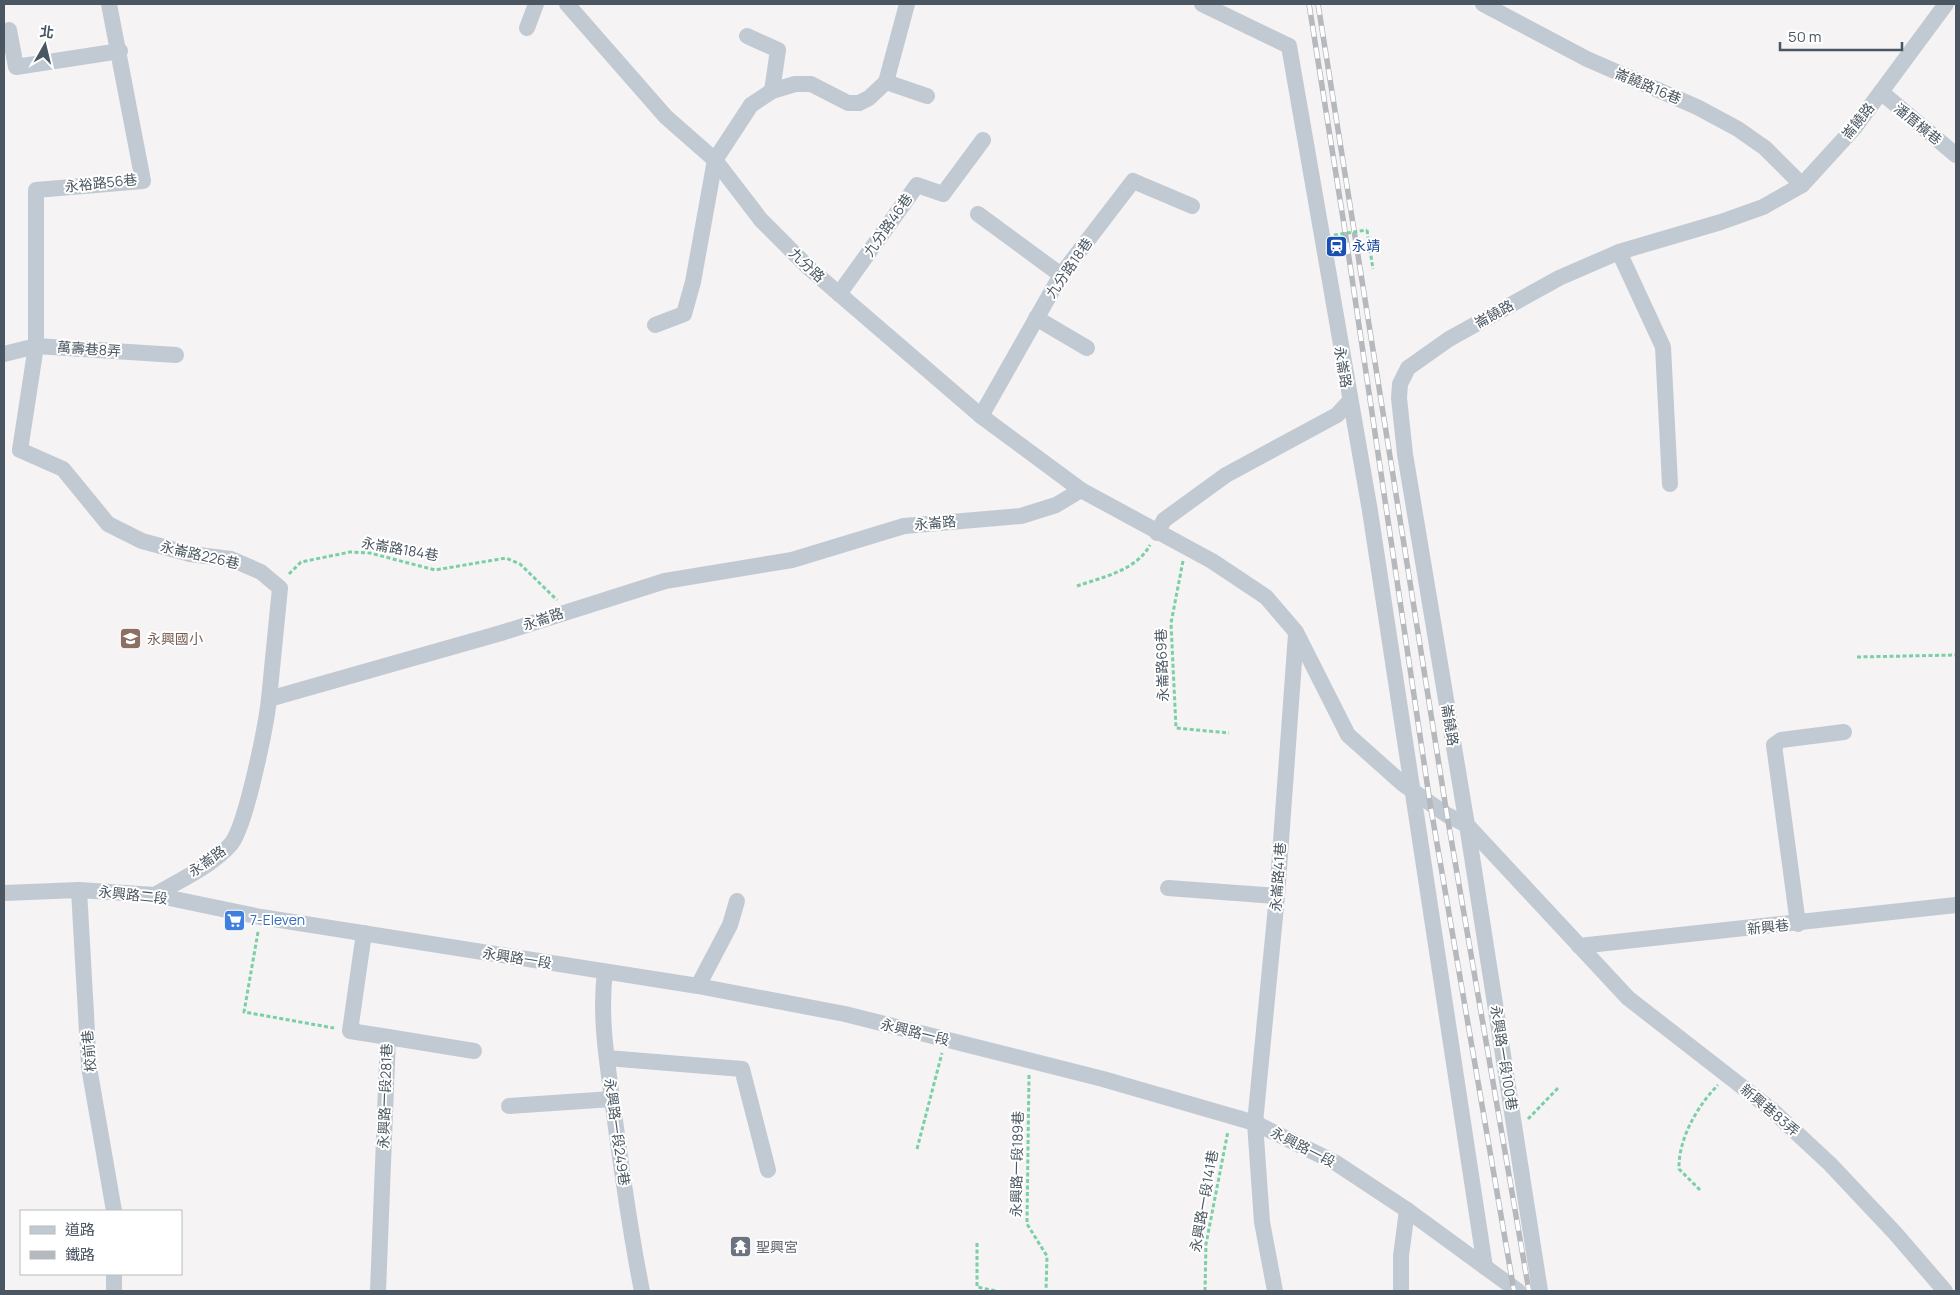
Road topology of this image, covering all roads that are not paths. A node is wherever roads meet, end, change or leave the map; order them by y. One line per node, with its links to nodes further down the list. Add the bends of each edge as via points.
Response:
1 (109, 4): 11 (street, 永裕路56巷)
2 (536, 4): 8 (street)
3 (567, 4): 18 (street, 九分路, via 666,117)
4 (907, 4): 12 (street)
5 (1202, 4): 31 (street, 永崙路, via 1289,46)
6 (1483, 4): 19 (street, 崙饒路16巷, via 1588,59 1697,107 1738,129 1765,148)
7 (1946, 4): 14 (street, 崙饒路)
8 (527, 28)
9 (9, 30): 11 (street, via 16,67)
10 (747, 36): 13 (street, via 778,50)
11 (120, 51): 27 (street, 永裕路56巷, via 143,181 36,190)
12 (886, 82): 13 (street, via 859,103 848,103 811,84 795,84); 15 (street)
13 (772, 91): 18 (street, via 752,105)
14 (1881, 92): 17 (street, 潘厝橫巷); 19 (street, 崙饒路, via 1855,127)
15 (927, 96)
16 (983, 140): 24 (street, 九分路46巷, via 943,194 917,185)
17 (1956, 155)
18 (715, 160): 24 (street, 九分路, via 761,220); 26 (street, via 693,282 684,314)
19 (1802, 185): 22 (street, 崙饒路, via 1763,207)
20 (1192, 206): 23 (street, 九分路18巷, via 1133,181)
21 (978, 214): 23 (street)
22 (1619, 252): 33 (street, via 1663,347); 40 (street, 崙饒路, via 1559,278 1449,339 1408,368 1400,384 1405,454)
23 (1061, 275): 25 (street, 九分路18巷)
24 (839, 294): 32 (street, 九分路)
25 (1036, 318): 28 (street); 32 (street, 九分路18巷)
26 (655, 325)
27 (36, 346): 29 (street, 萬壽巷8弄); 30 (street, 萬壽巷8弄); 37 (street, 永崙路226巷, via 20,450 63,469 108,524 142,541 190,554 231,559 262,572 280,588)
28 (1087, 348)
29 (4, 354)
30 (176, 355)
31 (1349, 402): 35 (street, 永崙路, via 1337,414 1226,475 1164,520); 39 (street, via 1370,512)
32 (982, 416): 34 (street, 九分路)
33 (1670, 484)
34 (1081, 490): 35 (street); 37 (street, 永崙路, via 1056,505 1021,516 904,526 792,560 665,581 492,636)
35 (1157, 532): 36 (street, via 1212,561 1266,597)
36 (1296, 632): 39 (street, via 1348,735); 45 (street, 永崙路41巷)
37 (269, 699): 44 (street, 永崙路, via 244,814 232,843 213,860)
38 (1844, 732): 49 (street, via 1789,738 1774,745)
39 (1412, 789): 40 (street, via 1447,815); 63 (street)
40 (1467, 825): 51 (street, 新興巷83弄); 71 (street, 永興路一段100巷)
41 (1168, 888): 45 (street)
42 (79, 890): 43 (street, 永興路二段); 44 (street, 永興路二段); 61 (street, 校前巷, via 89,1067)
43 (4, 893)
44 (155, 895): 48 (street, 永興路二段)
45 (1277, 896): 59 (street, 永崙路41巷)
46 (737, 901): 53 (street, via 730,924)
47 (1956, 905): 49 (street, 新興巷)
48 (261, 916): 50 (street, 永興路一段)
49 (1798, 924): 51 (street, 新興巷)
50 (364, 933): 52 (street, 永興路一段); 54 (street, 永興路一段281巷, via 350,1031)
51 (1579, 946): 72 (street, 新興巷83弄, via 1628,998 1772,1110 1830,1164 1896,1233)
52 (606, 972): 53 (street, 永興路一段); 56 (street, 永興路一段249巷, via 603,991)
53 (698, 986): 59 (street, 永興路一段, via 845,1014)
54 (388, 1037): 55 (street); 66 (street, 永興路一段281巷)
55 (474, 1050)
56 (607, 1058): 57 (street, 永興路一段249巷); 60 (street, via 742,1069)
57 (612, 1099): 58 (street); 67 (street, 永興路一段249巷, via 630,1233)
58 (509, 1106)
59 (1255, 1123): 62 (street, 永興路一段, via 1336,1163); 68 (street, 永崙路41巷, via 1262,1222)
60 (768, 1170)
61 (114, 1210)
62 (1407, 1210): 63 (street, 永興路一段); 69 (street)
63 (1485, 1267): 70 (street, 永興路一段)
64 (114, 1275): 65 (street)
65 (114, 1291)
66 (378, 1291)
67 (642, 1291)
68 (1275, 1291)
69 (1401, 1291)
70 (1518, 1291)
71 (1540, 1291)
72 (1945, 1291)

